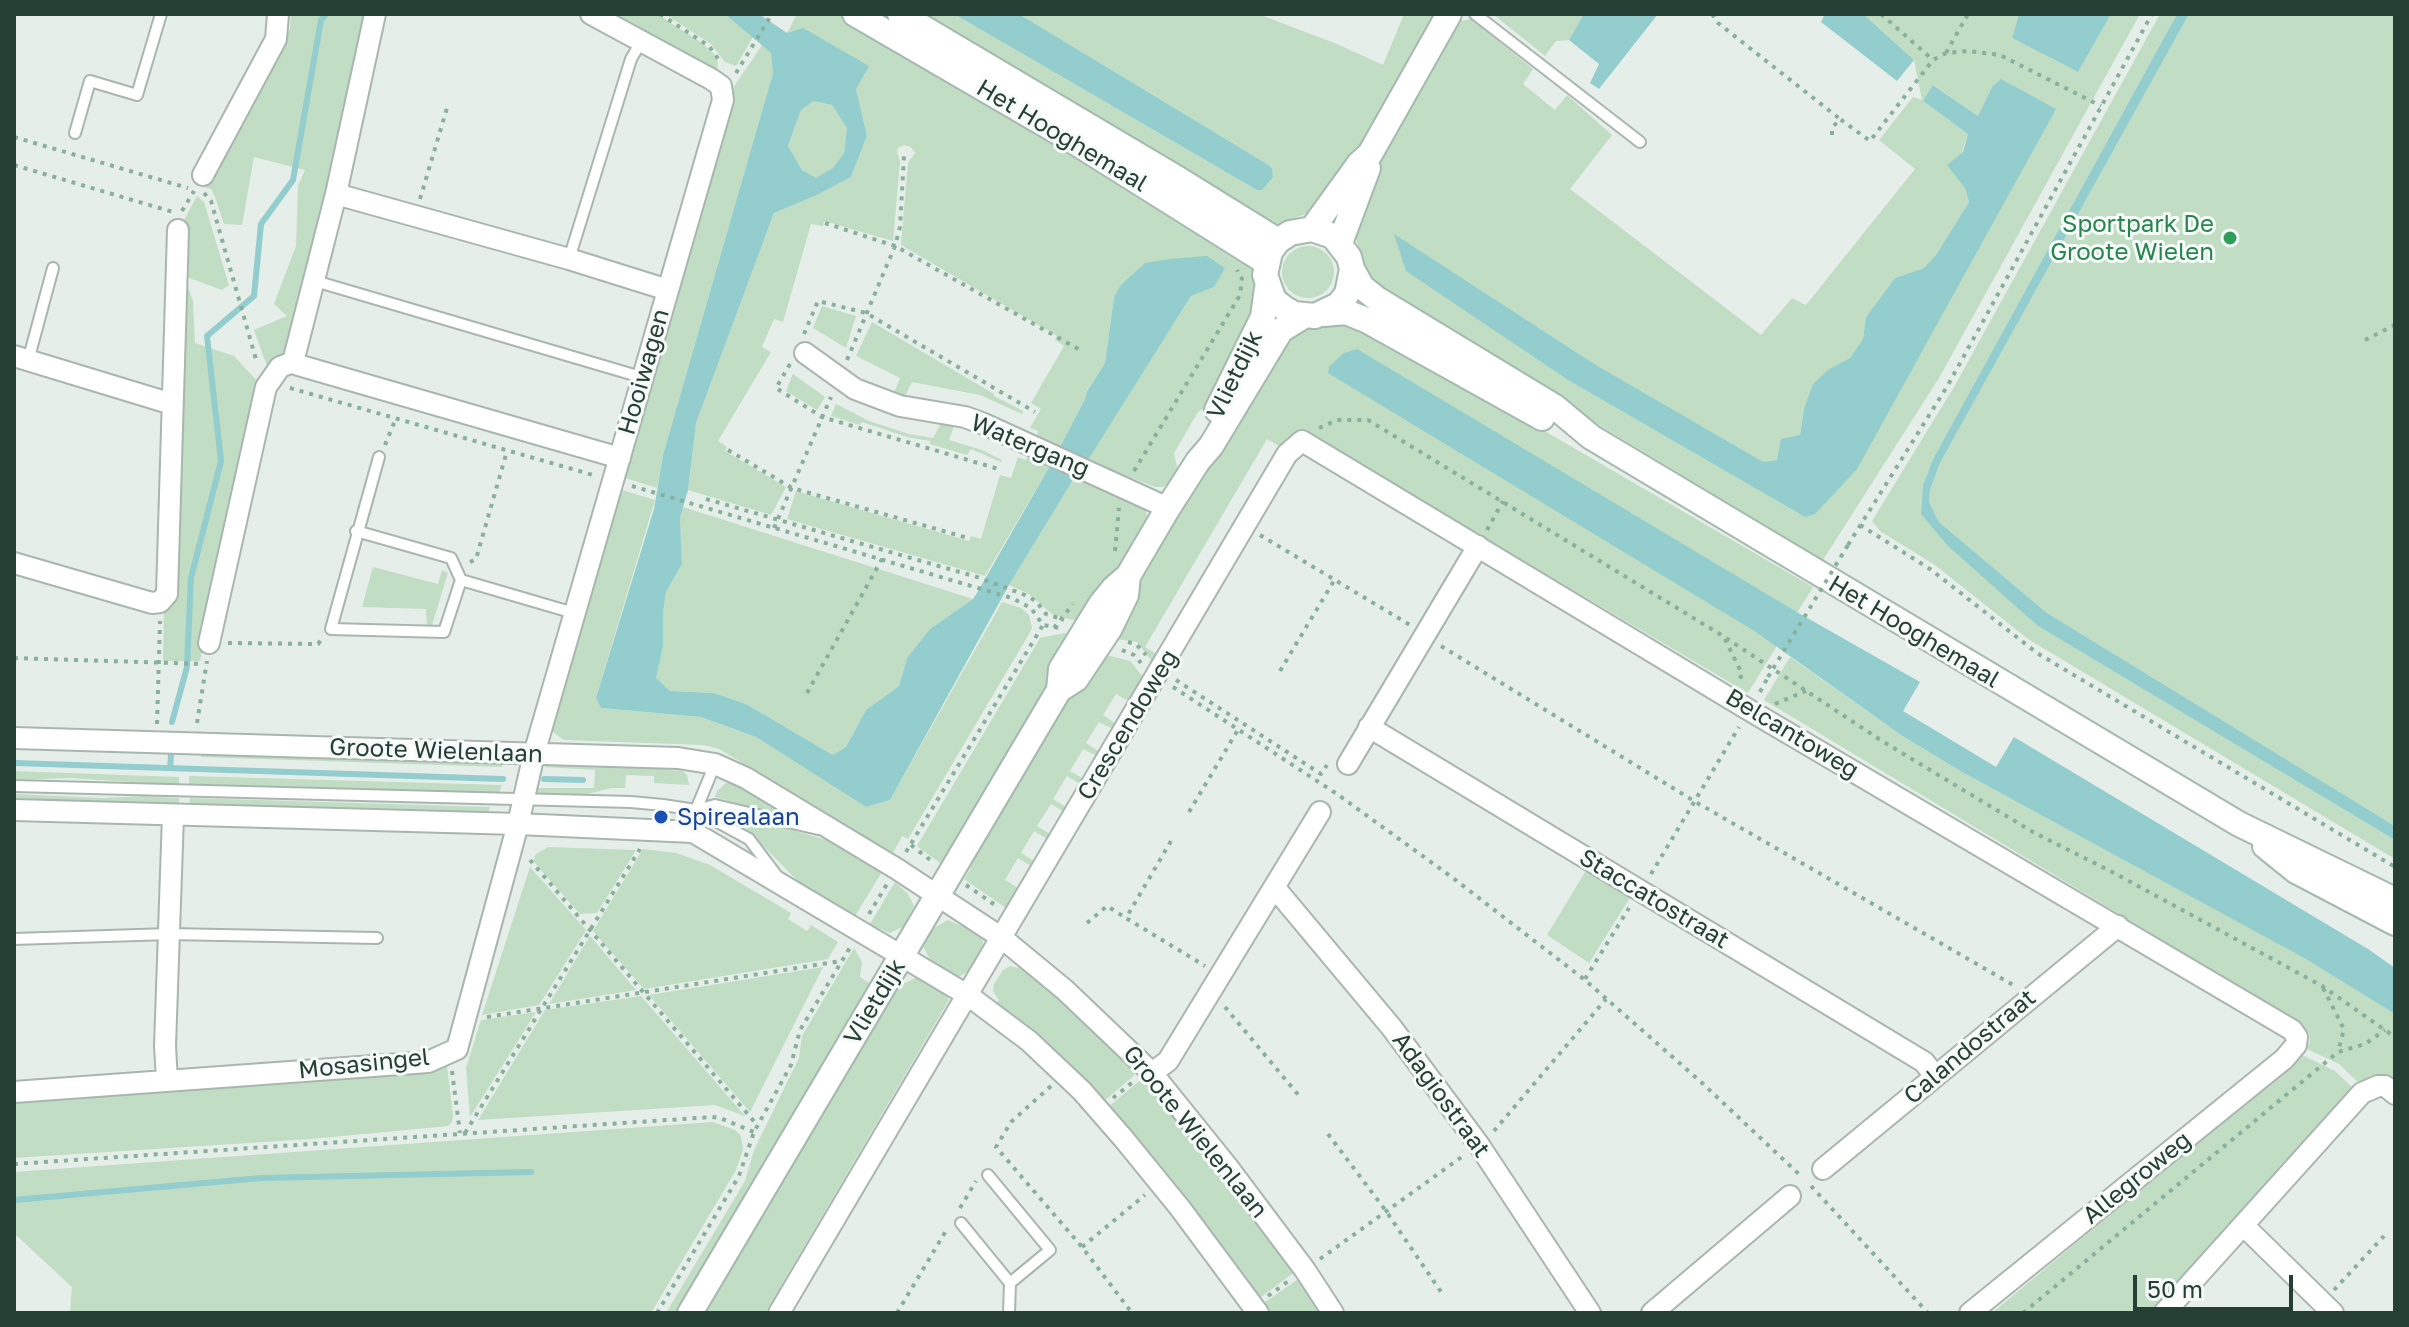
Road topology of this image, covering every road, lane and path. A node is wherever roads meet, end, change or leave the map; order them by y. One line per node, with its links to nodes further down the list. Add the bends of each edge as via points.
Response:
1 (161, 14): 23 (lane, via 137,95 90,81)
2 (375, 14): 31 (street)
3 (591, 14): 15 (street, Hooiwagen)
4 (660, 14): 18 (path, via 709,46)
5 (772, 14): 19 (path)
6 (855, 14): 36 (street, Het Hooghemaal)
7 (900, 14): 37 (street, Het Hooghemaal)
8 (1449, 14): 27 (street)
9 (1475, 14): 26 (lane)
10 (1712, 14): 22 (path)
11 (1881, 14): 17 (path)
12 (1968, 14): 16 (path)
13 (2152, 14): 20 (path)
14 (273, 15): 30 (street, via 276,39)
15 (641, 42): 40 (lane, via 631,59); 46 (street, Hooiwagen, via 721,86 723,100)
16 (1946, 53): 17 (path); 20 (path, via 2000,55)
17 (1933, 60): 22 (path, via 1870,141)
18 (720, 63)
19 (740, 66)
20 (2101, 106): 78 (path, via 1948,385)
21 (447, 108): 32 (path)
22 (1840, 119): 24 (path)
23 (75, 133)
24 (1832, 135)
25 (14, 137): 30 (path)
26 (1640, 142)
27 (1370, 154): 35 (street); 38 (street)
28 (904, 156): 39 (path)
29 (14, 165): 33 (path)
30 (199, 182): 33 (path); 50 (path, via 211,201)
31 (336, 194): 32 (street); 44 (street)
32 (415, 216): 40 (street)
33 (179, 222): 58 (street)
34 (825, 223): 39 (path)
35 (1312, 229): 37 (street); 38 (street)
36 (1230, 240): 41 (street, Het Hooghemaal); 70 (path, via 1224,256 1242,279 1240,295)
37 (1278, 241): 41 (street)
38 (1340, 243): 43 (street)
39 (895, 246): 47 (path); 52 (path)
40 (569, 259): 46 (street)
41 (1266, 262): 45 (street)
42 (53, 268): 54 (lane)
43 (1352, 269): 48 (street, via 1347,294 1338,305); 62 (street, Het Hooghemaal, via 1377,299 1555,407)
44 (315, 281): 55 (street); 56 (lane)
45 (1267, 288): 48 (street, via 1284,308); 68 (street, Vlietdijk, via 1263,317 1202,442)
46 (668, 290): 56 (street, Hooiwagen)
47 (866, 313): 53 (path, via 818,301); 57 (path); 59 (path)
48 (1314, 315): 62 (street, Het Hooghemaal, via 1346,312 1366,320 1546,420); 68 (street, Vlietdijk, via 1281,330)
49 (2395, 325): 51 (path)
50 (248, 332)
51 (2365, 340)
52 (1080, 350)
53 (801, 351): 57 (street, Watergang); 60 (path, via 776,388)
54 (21, 358): 58 (street)
55 (293, 362): 67 (street); 98 (street, via 280,367 266,387)
56 (641, 377): 67 (street, Hooiwagen)
57 (840, 378): 60 (path); 70 (street, Watergang, via 900,406 984,424)
58 (172, 404): 88 (street, via 167,594)
59 (1035, 412)
60 (822, 417): 69 (path); 71 (path)
61 (396, 418): 66 (path)
62 (1591, 437): 125 (street, Het Hooghemaal)
63 (1309, 443): 74 (path, via 1318,429 1337,420 1368,420); 77 (street, Crescendoweg, via 1302,441 1287,454); 82 (street, Belcantoweg)
64 (728, 450): 71 (path)
65 (507, 451): 86 (path, via 476,559)
66 (379, 457): 80 (lane)
67 (620, 458): 90 (street, Hooiwagen)
68 (1198, 461): 75 (street, Vlietdijk)
69 (1002, 470)
70 (1125, 487): 75 (street, Watergang); 85 (path, via 1119,503)
71 (792, 488): 76 (path); 81 (path)
72 (648, 491): 79 (path)
73 (706, 499): 76 (path)
74 (1503, 501): 82 (path); 97 (path)
75 (1168, 508): 85 (street, Vlietdijk)
76 (778, 520): 79 (path); 91 (path, via 977,577 1036,601)
77 (1245, 525): 87 (path); 103 (street, Crescendoweg)
78 (1860, 525): 107 (path, bridge, via 1768,677); 131 (path, via 1930,569 2037,653)
79 (774, 529): 83 (path)
80 (356, 531): 86 (lane, via 451,558); 93 (lane)
81 (968, 538)
82 (1478, 546): 96 (street); 106 (street, Belcantoweg)
83 (882, 559): 92 (path, via 1012,598 1031,608); 105 (path)
84 (14, 563): 88 (street)
85 (1119, 568): 95 (street, Vlietdijk, via 1101,604)
86 (459, 574): 90 (lane); 93 (lane, via 444,632)
87 (1335, 579): 96 (path); 102 (path)
88 (160, 602): 100 (path)
89 (1076, 602): 91 (path)
90 (574, 613): 113 (street, Hooiwagen)
91 (1058, 620): 94 (path); 95 (path)
92 (1043, 625)
93 (331, 629): 98 (path, via 318,644)
94 (1053, 629)
95 (1095, 633): 103 (path, via 1136,644); 135 (street, Vlietdijk, via 1061,669 1059,690)
96 (1425, 635): 108 (street); 119 (path)
97 (1723, 636): 104 (path); 106 (path, via 1742,674)
98 (209, 643): 101 (path)
99 (14, 658): 100 (path)
100 (159, 663): 101 (path); 111 (path)
101 (206, 664): 112 (path)
102 (1280, 671)
103 (1158, 673): 109 (path); 114 (path, via 1321,774); 144 (street, Crescendoweg)
104 (1806, 691): 107 (path); 150 (path, via 2033,832)
105 (807, 693)
106 (1731, 698): 107 (street, Belcantoweg)
107 (1755, 713): 119 (path); 140 (street, Belcantoweg)
108 (1369, 727): 114 (street); 134 (street, Staccatostraat)
109 (1239, 728): 117 (path); 122 (path)
110 (14, 738): 111 (street, Groote Wielenlaan)
111 (156, 743): 112 (street, Groote Wielenlaan)
112 (193, 743): 113 (street, Groote Wielenlaan)
113 (534, 754): 115 (street, Groote Wielenlaan); 118 (street, Hooiwagen)
114 (1339, 762): 117 (path, via 1346,777)
115 (715, 764): 121 (lane); 129 (street, Groote Wielenlaan)
116 (14, 786): 118 (lane, Groote Wielenlaan)
117 (1337, 794): 123 (path); 149 (path)
118 (522, 801): 121 (lane, Groote Wielenlaan, via 631,802); 127 (street, Mosasingel)
119 (1694, 801): 134 (path); 154 (path)
120 (14, 810): 124 (street, Groote Wielenlaan)
121 (696, 810): 128 (lane); 129 (lane, Groote Wielenlaan, via 715,805); 132 (lane, Groote Wielenlaan, via 749,839)
122 (1189, 812)
123 (1320, 812): 133 (street)
124 (173, 816): 127 (street, Groote Wielenlaan); 142 (street)
125 (2239, 824): 136 (street, Het Hooghemaal); 139 (street, Het Hooghemaal, via 2296,871)
126 (652, 830): 127 (street, Groote Wielenlaan); 128 (street, Groote Wielenlaan); 141 (path)
127 (516, 832): 141 (path); 156 (street, Mosasingel)
128 (693, 832): 132 (street, Groote Wielenlaan)
129 (838, 834): 135 (street, Groote Wielenlaan)
130 (1171, 841): 137 (path)
131 (2395, 867)
132 (784, 885): 146 (street, Groote Wielenlaan)
133 (1275, 888): 148 (street); 193 (street, Adagiostraat, via 1400,1039 1479,1145)
134 (1640, 890): 149 (path); 164 (street, Staccatostraat, via 1924,1062)
135 (937, 895): 144 (street, Groote Wielenlaan); 146 (street, Vlietdijk)
136 (2395, 900)
137 (1126, 918): 138 (path, via 1107,906); 148 (path)
138 (1087, 923)
139 (2395, 923)
140 (2118, 926): 154 (street, Calandostraat); 158 (street, Belcantoweg, via 2280,1020)
141 (589, 930): 151 (path); 155 (path)
142 (169, 934): 143 (lane); 145 (lane); 165 (street)
143 (377, 938)
144 (1002, 938): 153 (street, Crescendoweg); 162 (street, Groote Wielenlaan, via 1074,998)
145 (14, 939)
146 (903, 956): 153 (street, Groote Wielenlaan); 188 (street, Vlietdijk)
147 (841, 961): 151 (path)
148 (1221, 975): 152 (street)
149 (1585, 980): 195 (path, via 1804,1179)
150 (2322, 986): 157 (path); 161 (path, via 2344,1029)
151 (642, 992): 155 (path); 170 (path)
152 (1209, 995): 162 (street, via 1168,1061); 168 (path, via 1221,1002)
153 (969, 996): 163 (street, Groote Wielenlaan); 189 (street, Crescendoweg)
154 (2029, 998): 164 (street, Calandostraat)
155 (541, 1008): 156 (path); 171 (path)
156 (465, 1019): 160 (street, Mosasingel)
157 (2386, 1030): 159 (path); 161 (path)
158 (2297, 1037): 196 (street, Allegroweg, via 2284,1059)
159 (2395, 1037)
160 (457, 1049): 165 (street, Mosasingel, via 428,1062); 171 (path, via 452,1069)
161 (2338, 1052): 197 (path)
162 (1147, 1074): 169 (path); 192 (street, Groote Wielenlaan, via 1227,1166)
163 (1064, 1075): 176 (street, Groote Wielenlaan); 181 (path, via 1011,1122 996,1147)
164 (1935, 1076): 174 (street, Calandostraat)
165 (167, 1081): 166 (street, Mosasingel)
166 (14, 1092)
167 (2395, 1094): 179 (street, via 2385,1086 2362,1093)
168 (1300, 1097)
169 (1104, 1105)
170 (758, 1126)
171 (463, 1133): 173 (path); 187 (path, via 712,1117 754,1132 739,1176)
172 (1328, 1134): 184 (path)
173 (14, 1164)
174 (1823, 1169)
175 (988, 1175): 183 (lane, via 1050,1250)
176 (1160, 1183): 181 (path); 185 (street, Groote Wielenlaan)
177 (1790, 1196): 194 (street)
178 (961, 1223): 183 (lane)
179 (2244, 1226): 186 (street); 198 (street)
180 (2384, 1236): 186 (path)
181 (1082, 1247): 191 (path)
182 (1298, 1274): 185 (path)
183 (1010, 1283): 190 (lane)
184 (1441, 1292)
185 (1258, 1308)
186 (2328, 1308)
187 (657, 1313)
188 (690, 1313)
189 (779, 1313)
190 (1009, 1313)
191 (1132, 1313)
192 (1333, 1313)
193 (1590, 1313)
194 (1652, 1313)
195 (1928, 1313)
196 (1970, 1313)
197 (2023, 1313)
198 (2164, 1313)

